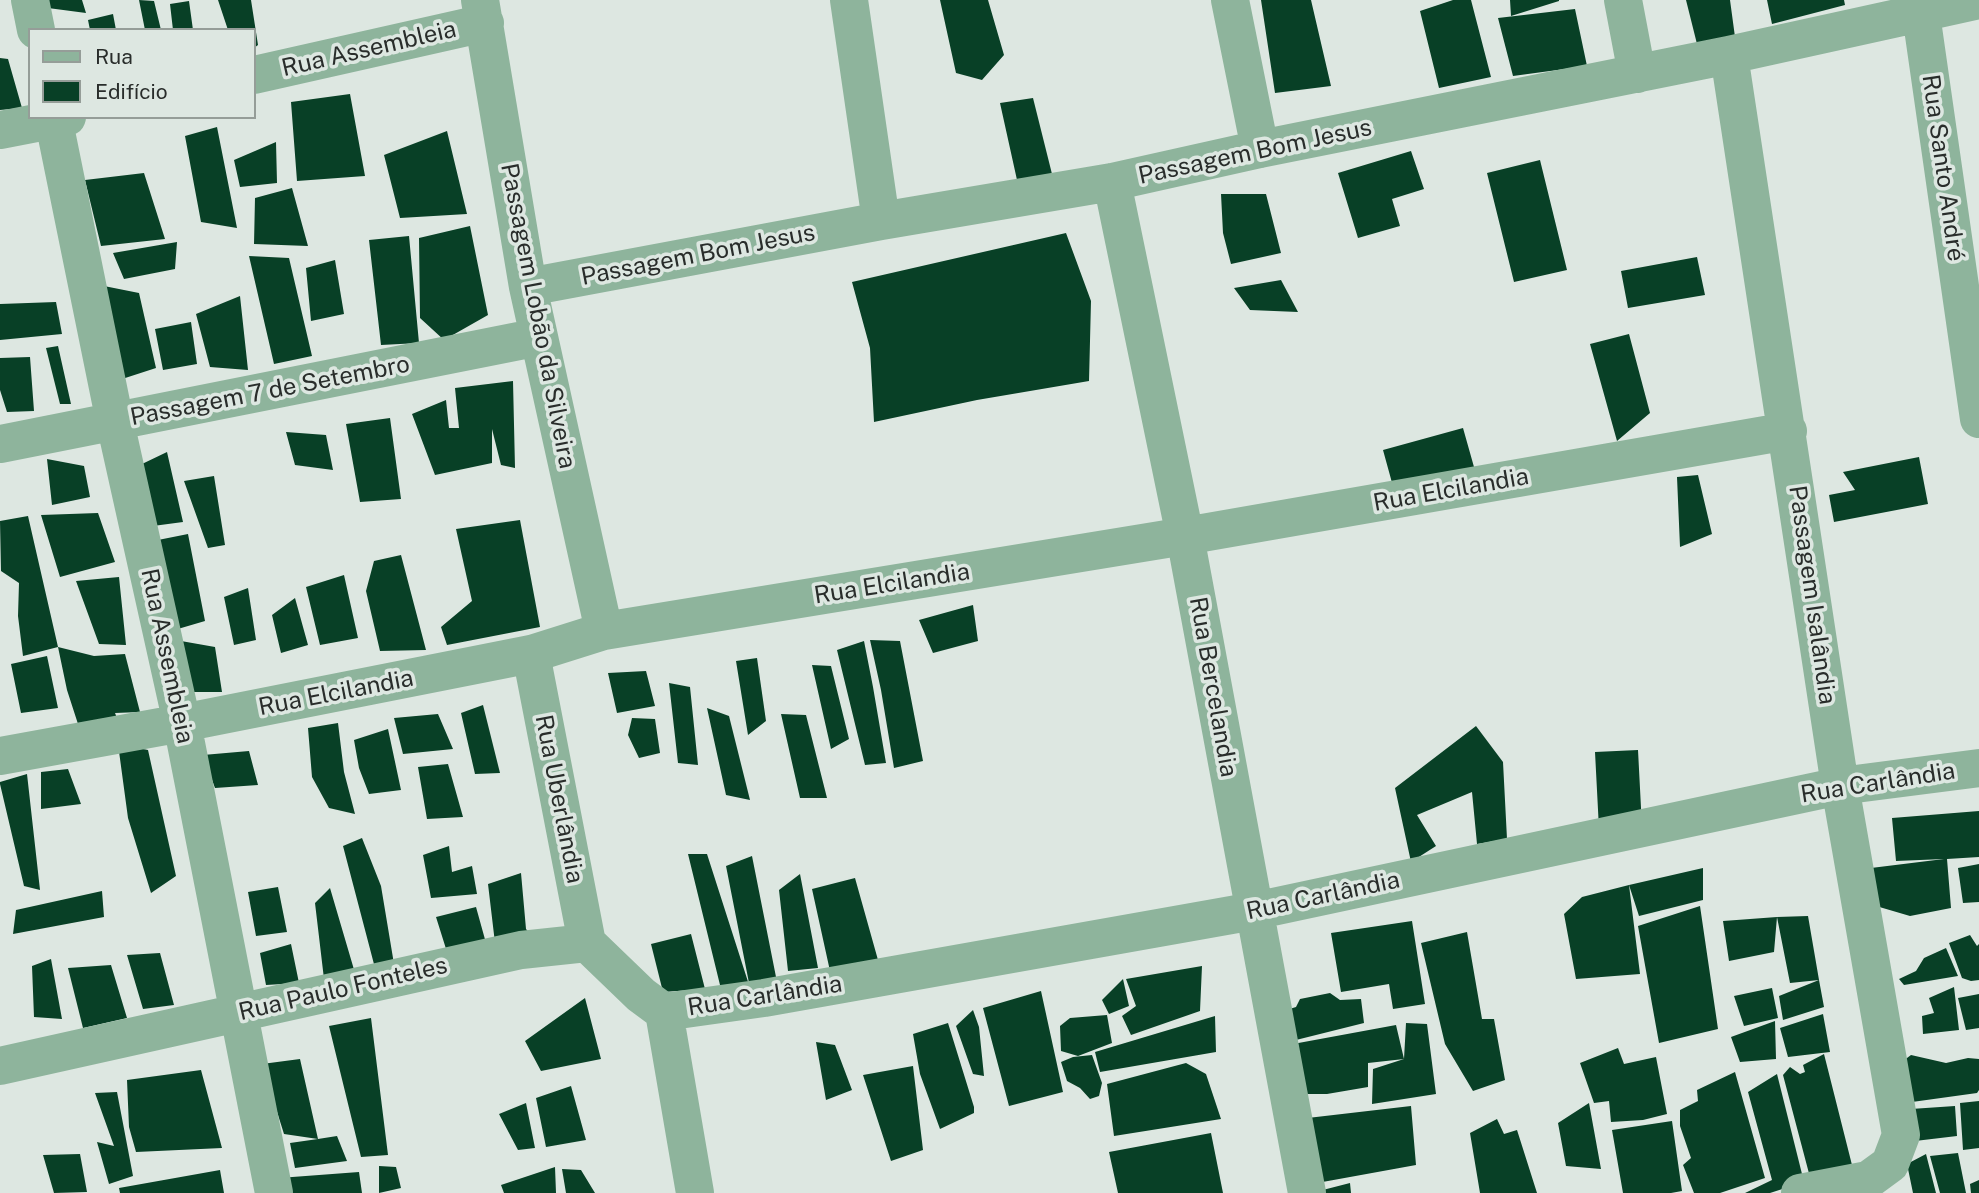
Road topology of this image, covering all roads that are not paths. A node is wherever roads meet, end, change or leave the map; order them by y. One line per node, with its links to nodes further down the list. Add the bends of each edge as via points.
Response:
1 (30, 0): 8 (street)
2 (849, 0): 17 (street)
3 (1230, 0): 15 (street)
4 (1623, 0): 11 (street)
5 (1979, 1): 6 (street, Passagem Bom Jesus)
6 (1920, 7): 9 (street, Passagem Bom Jesus); 20 (street, Rua Santo André)
7 (482, 11): 10 (street, Rua Assembleia); 18 (street, Passagem Lobão da Silveira)
8 (36, 28)
9 (1729, 55): 11 (street, Passagem Bom Jesus); 22 (street, Passagem Isalândia)
10 (256, 74)
11 (1637, 74): 15 (street, Passagem Bom Jesus)
12 (53, 119): 14 (street, Rua Assembleia)
13 (58, 119): 21 (street, Rua Assembleia)
14 (0, 130)
15 (1260, 149): 16 (street, Passagem Bom Jesus)
16 (1112, 182): 17 (street, Passagem Bom Jesus); 24 (street, Rua Bercelandia)
17 (881, 221): 18 (street, Passagem Bom Jesus)
18 (528, 287): 19 (street, Passagem Lobão da Silveira)
19 (539, 337): 21 (street, Passagem 7 de Setembro); 25 (street, Passagem Lobão da Silveira)
20 (1979, 419)
21 (115, 422): 23 (street, Passagem 7 de Setembro); 27 (street, Rua Assembleia)
22 (1788, 431): 24 (street, Rua Elcilandia); 30 (street, Passagem Isalândia)
23 (0, 443)
24 (1185, 536): 25 (street, Rua Elcilandia); 31 (street, Rua Bercelandia)
25 (604, 631): 26 (street, Rua Elcilandia)
26 (531, 654): 27 (street, Rua Elcilandia); 32 (street, Rua Uberlândia)
27 (182, 723): 28 (street, Rua Elcilandia); 33 (street, Rua Assembleia)
28 (0, 756)
29 (1979, 768): 30 (street, Rua Carlândia)
30 (1840, 786): 31 (street, Rua Carlândia); 39 (street, Passagem Isalândia, via 1901,1135 1891,1164 1868,1180)
31 (1254, 911): 34 (street, Rua Carlândia); 38 (street, Rua Bercelandia)
32 (587, 943): 33 (street, Rua Paulo Fonteles, via 521,950); 34 (street)
33 (239, 1012): 35 (street, Rua Paulo Fonteles); 36 (street, Rua Assembleia)
34 (664, 1012): 37 (street)
35 (0, 1066)
36 (274, 1193)
37 (695, 1193)
38 (1307, 1193)
39 (1800, 1193)

